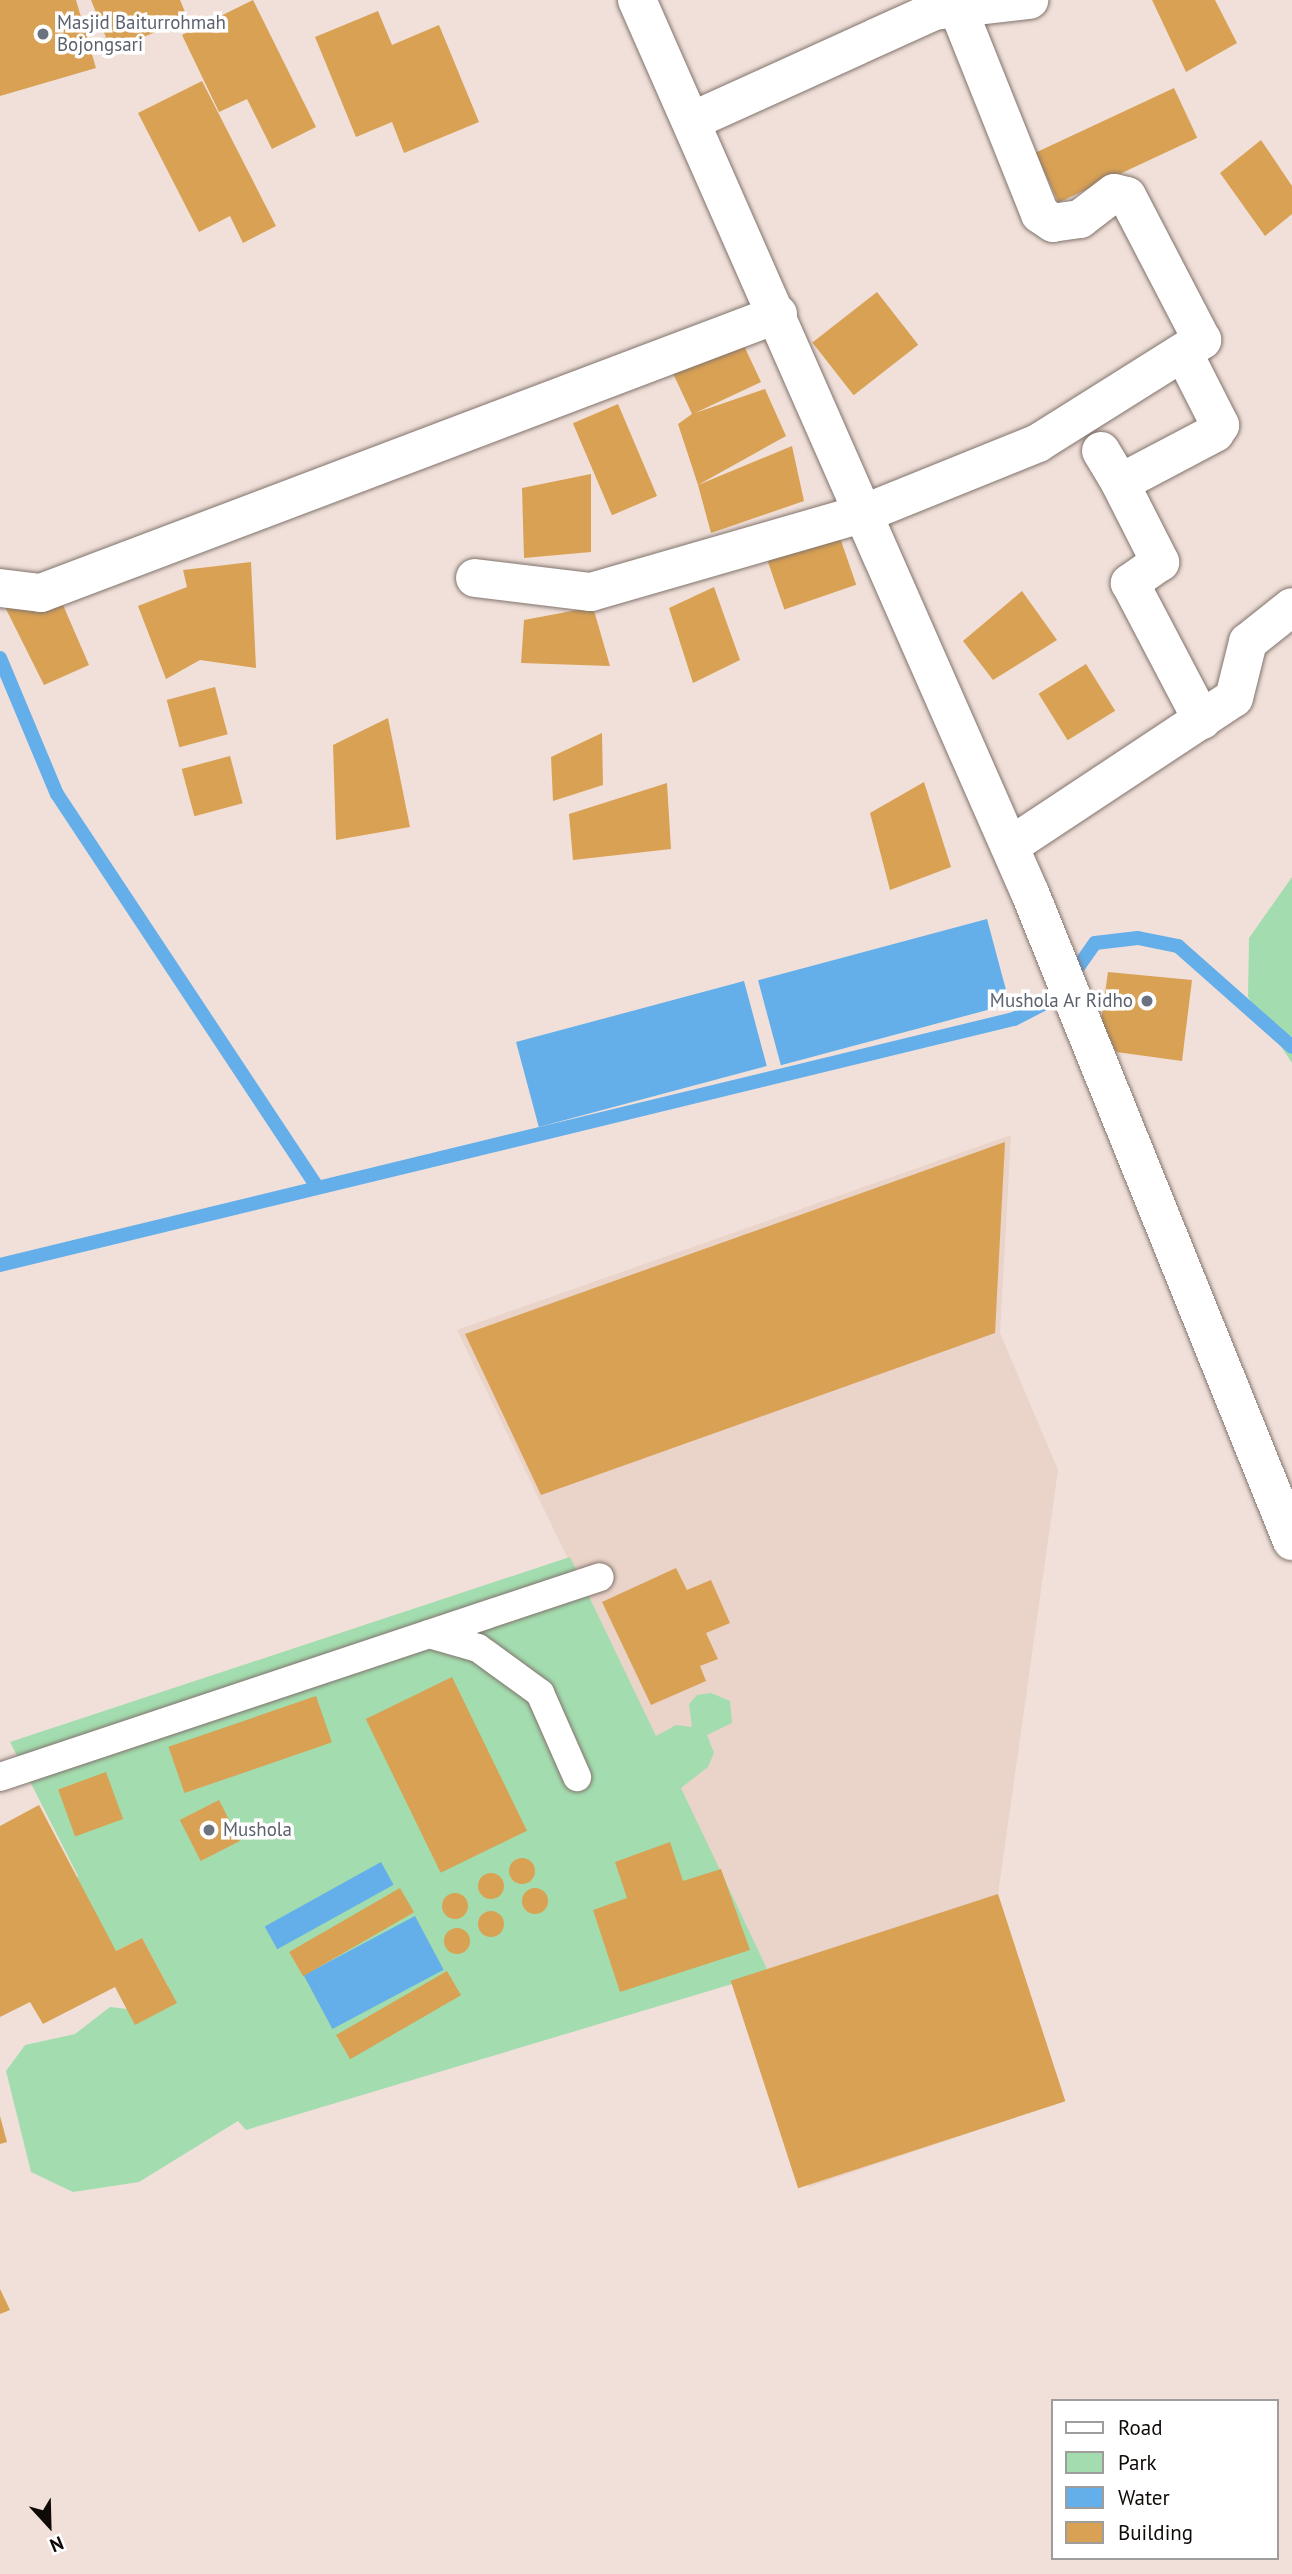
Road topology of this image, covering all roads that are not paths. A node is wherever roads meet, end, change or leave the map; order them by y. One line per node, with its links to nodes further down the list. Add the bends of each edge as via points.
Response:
1 (637, 0): 4 (street)
2 (1029, 0): 3 (street)
3 (958, 9): 4 (street, via 934,11); 6 (street, via 1040,214 1053,223 1080,219 1114,193 1126,196 1202,331 1202,340)
4 (694, 120): 5 (street)
5 (778, 314): 9 (street); 11 (street, via 41,593)
6 (1184, 354): 8 (street, via 1220,425 1215,433); 9 (street, via 1038,443)
7 (1101, 451): 8 (street)
8 (1120, 483): 13 (street, via 1160,562 1130,583)
9 (865, 513): 10 (street, via 591,592); 14 (street)
10 (475, 578)
11 (0, 588)
12 (1292, 607): 13 (street, via 1260,627 1248,642 1234,698)
13 (1202, 720): 14 (street)
14 (1010, 846): 15 (street)
15 (1292, 1541)
16 (600, 1577): 17 (lane)
17 (429, 1634): 18 (lane); 19 (lane, via 478,1648 540,1693)
18 (0, 1777)
19 (577, 1777)

